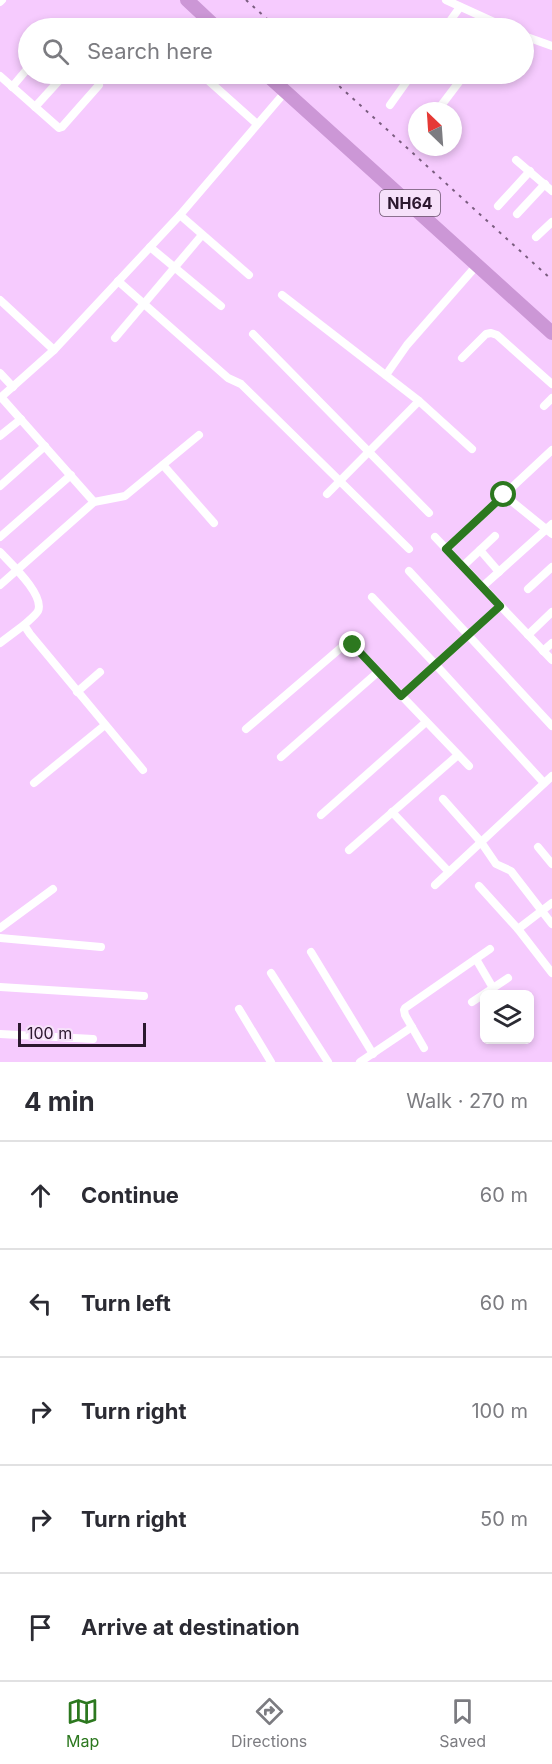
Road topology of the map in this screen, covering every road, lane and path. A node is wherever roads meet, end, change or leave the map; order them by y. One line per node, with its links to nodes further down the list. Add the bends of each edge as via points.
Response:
1 (187, 0): 4 (highway)
2 (446, 0): 3 (street)
3 (460, 7): 5 (street); 6 (street)
4 (206, 18)
5 (452, 18)
6 (482, 18)
7 (534, 40): 8 (street)
8 (552, 46)
9 (0, 76): 17 (street)
10 (18, 80): 17 (street)
11 (55, 84): 21 (street)
12 (214, 84): 22 (street)
13 (278, 84): 18 (highway, NH64)
14 (405, 84): 20 (street)
15 (457, 84): 19 (street)
16 (99, 85): 21 (street, via 62,127)
17 (12, 87): 21 (street)
18 (286, 91): 22 (street); 34 (highway, NH64)
19 (444, 102)
20 (390, 105)
21 (35, 107)
22 (256, 124): 29 (street)
23 (516, 160): 24 (street)
24 (530, 171): 25 (street); 27 (street)
25 (545, 184): 26 (street); 28 (street)
26 (552, 190)
27 (498, 206)
28 (517, 214)
29 (180, 215): 31 (street); 33 (street)
30 (552, 222): 32 (street)
31 (202, 235): 35 (street); 36 (street)
32 (536, 237)
33 (150, 247): 35 (street); 37 (street)
34 (477, 265): 42 (highway, NH64); 48 (street)
35 (175, 267): 40 (street); 41 (street)
36 (249, 275)
37 (118, 281): 40 (street); 45 (street)
38 (282, 295): 48 (street)
39 (0, 300): 45 (street)
40 (144, 303): 44 (street); 64 (street, via 228,378 241,384)
41 (221, 306)
42 (552, 333)
43 (253, 334): 61 (street)
44 (115, 338)
45 (54, 350): 50 (street)
46 (462, 358): 49 (street, via 491,333)
47 (0, 373): 50 (street)
48 (386, 375): 53 (street)
49 (552, 384)
50 (13, 387): 51 (street)
51 (0, 398): 55 (street)
52 (552, 398): 54 (street)
53 (420, 401): 59 (street); 61 (street)
54 (544, 406)
55 (21, 419): 57 (street); 58 (street)
56 (199, 435): 62 (street)
57 (0, 436)
58 (45, 446): 63 (street); 65 (street)
59 (472, 448)
60 (552, 450): 67 (street)
61 (369, 452): 64 (street); 69 (street)
62 (163, 465): 68 (street, via 125,496); 70 (street)
63 (71, 475): 68 (street); 73 (street)
64 (340, 481): 66 (street); 75 (street)
65 (0, 486)
66 (327, 494)
67 (504, 495): 71 (street); 76 (street)
68 (94, 502): 81 (street)
69 (429, 513)
70 (214, 523)
71 (550, 528): 83 (street)
72 (495, 536): 77 (street)
73 (0, 537)
74 (435, 537): 76 (street)
75 (410, 549)
76 (446, 549): 79 (street)
77 (480, 550): 79 (street); 83 (street)
78 (0, 552): 81 (street)
79 (463, 566): 85 (street)
80 (552, 567): 86 (street)
81 (16, 570): 84 (street); 90 (street, via 32,588 39,605)
82 (408, 571): 91 (street)
83 (499, 572): 85 (street)
84 (0, 585)
85 (482, 587): 88 (street)
86 (528, 589)
87 (372, 597): 97 (street)
88 (500, 606): 91 (street); 92 (street)
89 (552, 612): 92 (street)
90 (24, 625): 93 (street); 100 (street)
91 (468, 635): 97 (street); 104 (street)
92 (528, 635): 95 (street)
93 (0, 643)
94 (552, 643): 95 (street)
95 (543, 651): 96 (street)
96 (552, 660)
97 (436, 664): 101 (street); 110 (street)
98 (100, 672): 100 (street)
99 (378, 672): 101 (street); 105 (street, via 353,645 346,644); 107 (street)
100 (77, 692): 103 (street)
101 (401, 696): 102 (street)
102 (426, 722): 106 (street); 114 (street)
103 (105, 726): 109 (street); 111 (street)
104 (552, 726)
105 (246, 729)
106 (458, 755): 108 (street); 113 (street)
107 (281, 757)
108 (468, 766)
109 (142, 770)
110 (549, 781): 115 (street)
111 (34, 783)
112 (443, 799): 115 (street)
113 (392, 812): 117 (street); 119 (street)
114 (321, 814)
115 (482, 842): 119 (street); 124 (street, via 496,864 511,871)
116 (538, 847): 118 (street)
117 (349, 850)
118 (552, 864)
119 (449, 872): 120 (street)
120 (435, 885)
121 (479, 886): 127 (street)
122 (53, 889): 126 (street)
123 (552, 903): 124 (street)
124 (542, 911): 125 (street); 127 (street)
125 (552, 924)
126 (0, 928)
127 (518, 929): 134 (street)
128 (0, 938): 129 (street)
129 (101, 946)
130 (490, 950): 132 (street)
131 (311, 952): 145 (street)
132 (476, 959): 137 (street); 141 (street, via 405,1008)
133 (271, 973): 147 (street)
134 (552, 973)
135 (508, 978): 137 (street)
136 (0, 987): 138 (street)
137 (493, 988): 139 (street)
138 (144, 996)
139 (472, 1002)
140 (239, 1010): 146 (street)
141 (412, 1027): 144 (street); 145 (street)
142 (0, 1034): 143 (street)
143 (93, 1039)
144 (424, 1048)
145 (373, 1054): 148 (street)
146 (271, 1062)
147 (328, 1062)
148 (360, 1062)

